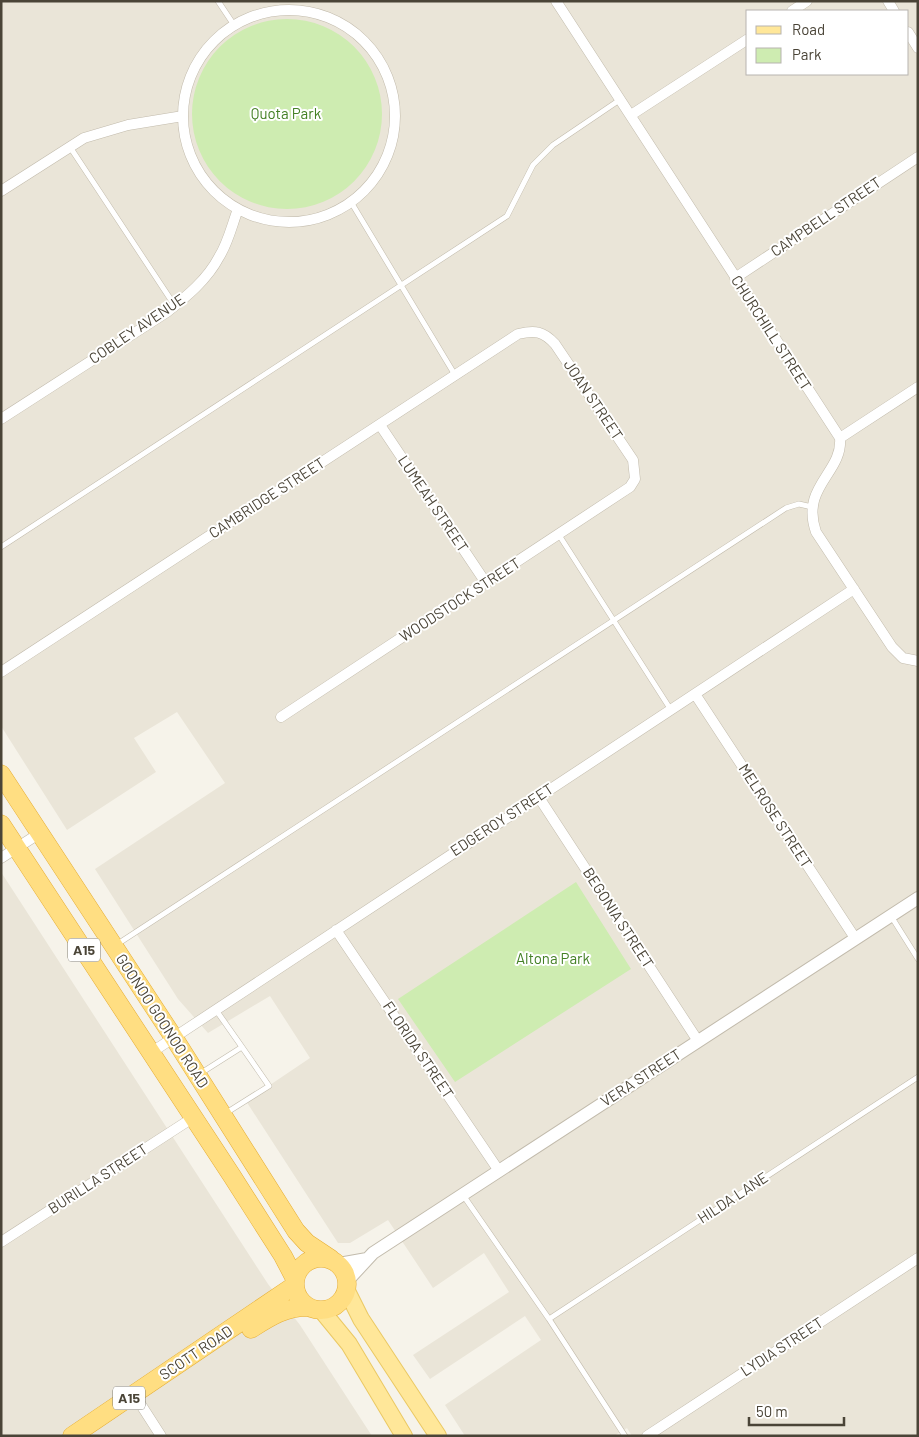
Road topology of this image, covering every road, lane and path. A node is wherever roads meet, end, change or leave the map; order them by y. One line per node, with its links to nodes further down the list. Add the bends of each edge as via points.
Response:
1 (218, 1): 5 (lane)
2 (556, 1): 9 (street, CHURCHILL STREET)
3 (807, 1): 4 (street)
4 (794, 10)
5 (234, 25): 11 (street, via 207,49 189,80); 15 (street, via 268,11 304,10 339,21 368,42 387,73 396,108 392,144 377,177)
6 (909, 34): 8 (street)
7 (746, 40): 10 (street)
8 (918, 48)
9 (620, 99): 10 (street, CHURCHILL STREET); 18 (lane, via 552,145 534,165 507,216)
10 (631, 115): 17 (street, CHURCHILL STREET)
11 (183, 116): 12 (street, via 128,125 84,138); 16 (street, via 186,144 198,170 215,192)
12 (70, 147): 14 (street); 19 (lane)
13 (918, 157): 17 (street, CAMPBELL STREET)
14 (1, 191)
15 (351, 202): 16 (street, via 325,216 296,222 266,220); 18 (lane)
16 (238, 209): 19 (street, COBLEY AVENUE, via 216,263 190,294)
17 (735, 278): 25 (street, CHURCHILL STREET)
18 (400, 286): 21 (lane); 29 (lane)
19 (174, 306): 23 (street, COBLEY AVENUE)
20 (536, 330): 21 (street, CAMBRIDGE STREET, via 518,334); 26 (street, JOAN STREET, via 556,344 633,460)
21 (455, 375): 24 (street, CAMBRIDGE STREET)
22 (918, 387): 25 (street)
23 (1, 419)
24 (380, 425): 30 (street, LUMEAH STREET); 34 (street, CAMBRIDGE STREET)
25 (840, 438): 27 (street, via 837,456)
26 (635, 479): 28 (street, WOODSTOCK STREET, via 624,493)
27 (812, 507): 31 (street, via 816,532); 32 (lane, via 799,504 786,508)
28 (559, 535): 30 (street, WOODSTOCK STREET); 32 (lane)
29 (1, 547)
30 (486, 583): 37 (street, WOODSTOCK STREET)
31 (854, 589): 33 (street, via 898,654 910,661); 35 (street, EDGEROY STREET)
32 (616, 620): 36 (lane); 48 (lane)
33 (918, 661)
34 (1, 672)
35 (695, 694): 36 (street, EDGEROY STREET); 47 (street, MELROSE STREET)
36 (671, 710): 39 (street, EDGEROY STREET)
37 (281, 717)
38 (1, 774): 41 (highway, GOONOO GOONOO ROAD / A15)
39 (538, 796): 46 (street, EDGEROY STREET); 52 (street, BEGONIA STREET)
40 (1, 824): 42 (highway, GOONOO GOONOO ROAD / A15)
41 (40, 833): 42 (street); 48 (highway, GOONOO GOONOO ROAD / A15)
42 (17, 848): 43 (street); 54 (highway, GOONOO GOONOO ROAD / A15)
43 (1, 858)
44 (918, 898): 45 (street, VERA STREET)
45 (891, 916): 47 (street, VERA STREET); 49 (lane)
46 (336, 930): 50 (street, EDGEROY STREET); 59 (street, FLORIDA STREET)
47 (855, 938): 52 (street, VERA STREET)
48 (114, 946): 51 (highway, GOONOO GOONOO ROAD / A15)
49 (918, 959)
50 (216, 1010): 51 (street, EDGEROY STREET); 53 (lane)
51 (174, 1038): 54 (street, EDGEROY STREET); 55 (highway, GOONOO GOONOO ROAD / A15)
52 (698, 1041): 59 (street, VERA STREET)
53 (242, 1047): 55 (lane); 57 (lane, via 269,1086)
54 (152, 1052): 58 (highway, GOONOO GOONOO ROAD / A15)
55 (197, 1075): 57 (highway, GOONOO GOONOO ROAD / A15)
56 (918, 1077): 68 (lane, HILDA LANE)
57 (222, 1115): 64 (highway, GOONOO GOONOO ROAD / A15, via 296,1231)
58 (194, 1117): 61 (street, BURILLA STREET); 65 (highway, GOONOO GOONOO ROAD / A15, via 272,1236)
59 (499, 1171): 60 (street, VERA STREET)
60 (463, 1194): 63 (street, VERA STREET); 68 (lane)
61 (1, 1242)
62 (918, 1258): 76 (street, LYDIA STREET)
63 (367, 1259): 64 (street, VERA STREET); 66 (street, VERA STREET)
64 (335, 1262): 65 (highway, A15, via 313,1259 299,1270); 66 (highway, A15)
65 (295, 1282): 67 (highway, A15, via 297,1294); 69 (highway, SCOTT ROAD / A15)
66 (347, 1286): 67 (highway, A15, via 338,1305); 74 (main road, via 361,1319)
67 (315, 1309): 69 (highway, SCOTT ROAD / A15, via 293,1307 267,1319); 73 (main road, via 349,1344)
68 (549, 1319): 75 (lane)
69 (138, 1399): 70 (highway, SCOTT ROAD / A15); 71 (highway, SCOTT ROAD / A15); 72 (street)
70 (72, 1436)
71 (93, 1436)
72 (161, 1436)
73 (404, 1436)
74 (438, 1436)
75 (625, 1436)
76 (647, 1436)

